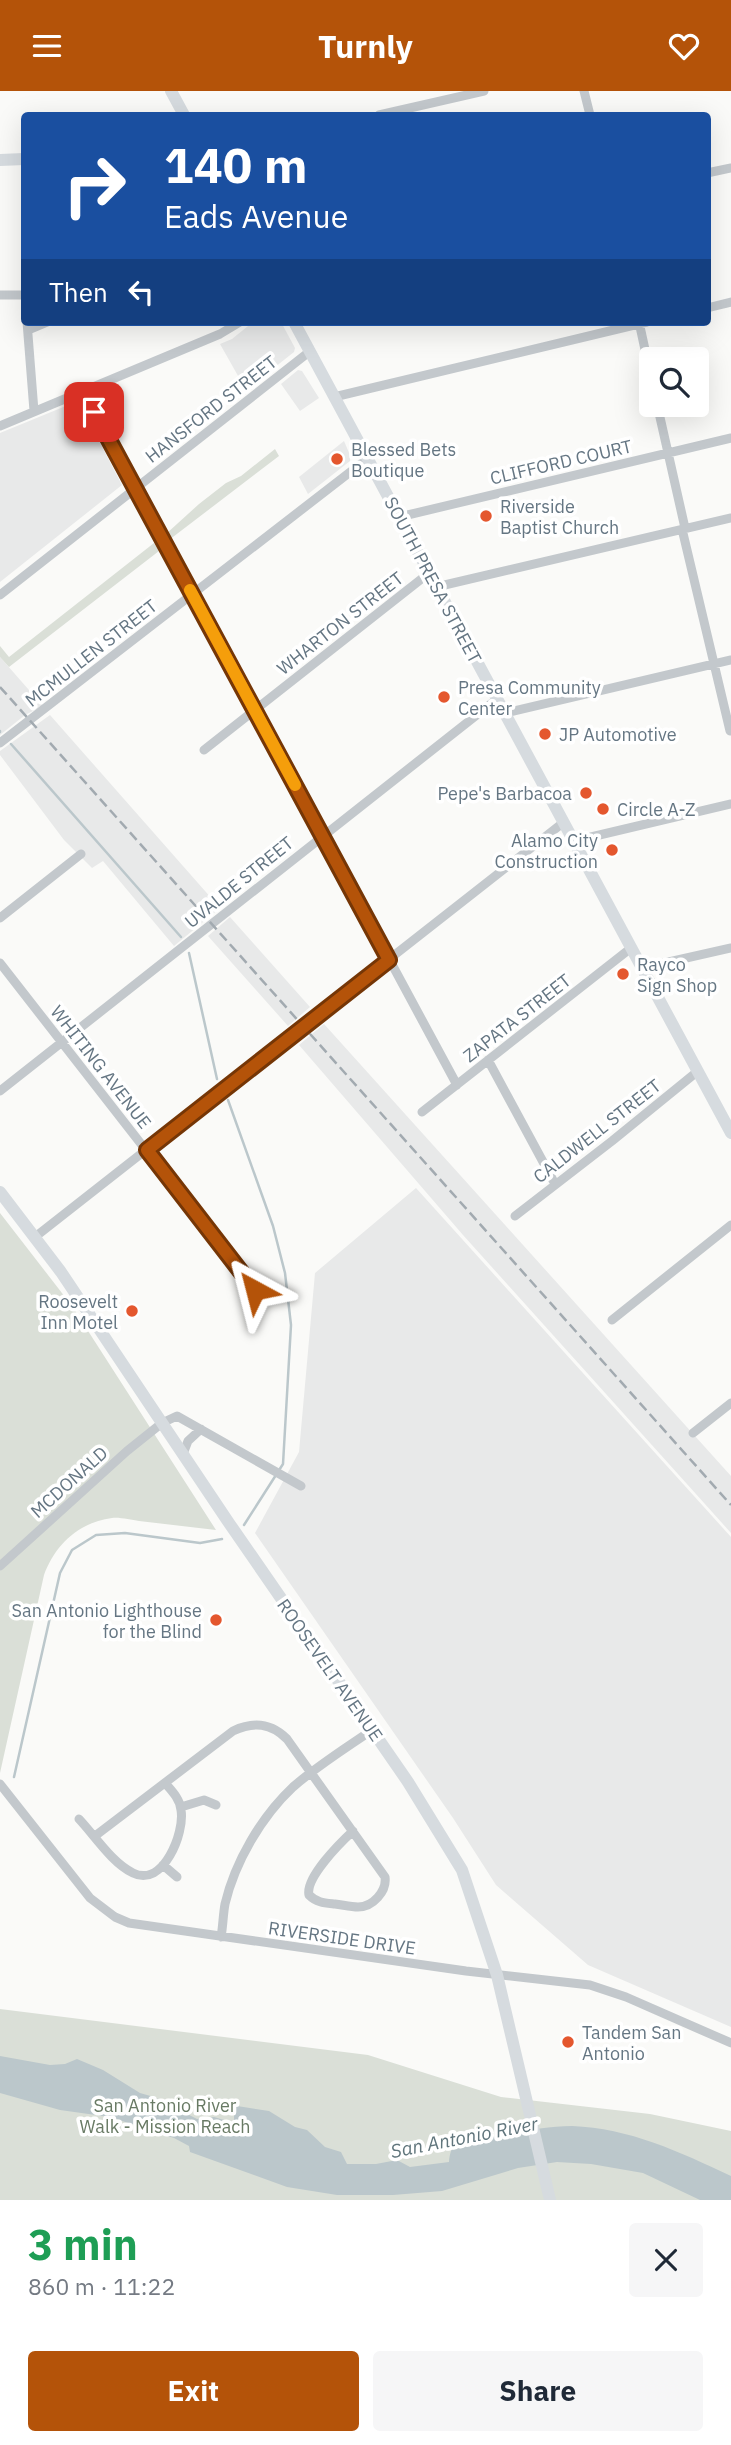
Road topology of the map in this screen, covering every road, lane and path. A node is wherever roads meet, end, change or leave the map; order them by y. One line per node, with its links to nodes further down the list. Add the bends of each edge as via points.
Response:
1 (484, 91): 5 (street)
2 (584, 91): 6 (street)
3 (169, 92): 4 (main road)
4 (182, 112)
5 (392, 112)
6 (589, 112)
7 (21, 159): 8 (main road)
8 (0, 160)
9 (731, 168): 10 (street)
10 (711, 172)
11 (0, 295): 12 (street)
12 (21, 295)
13 (731, 302): 14 (street)
14 (711, 307)
15 (27, 326): 24 (street)
16 (233, 326): 22 (street)
17 (296, 326): 21 (main road, SOUTH PRESA STREET)
18 (630, 326): 23 (street)
19 (642, 326): 20 (street)
20 (646, 347)
21 (309, 352): 23 (main road, SOUTH PRESA STREET); 30 (street, HANSFORD STREET)
22 (83, 391): 24 (street); 30 (street)
23 (334, 397): 29 (main road, SOUTH PRESA STREET)
24 (34, 411): 26 (street)
25 (660, 417): 28 (street)
26 (0, 426)
27 (731, 438): 28 (street, CLIFFORD COURT)
28 (668, 453): 31 (street, CLIFFORD COURT); 33 (street)
29 (367, 459): 31 (main road, SOUTH PRESA STREET); 37 (street, MCMULLEN STREET)
30 (135, 488): 36 (street, HANSFORD STREET); 37 (street)
31 (399, 517): 34 (main road, SOUTH PRESA STREET)
32 (731, 518): 33 (street)
33 (684, 529): 35 (street); 39 (street)
34 (429, 573): 35 (main road, SOUTH PRESA STREET); 41 (street, WHARTON STREET)
35 (436, 587): 40 (main road, SOUTH PRESA STREET)
36 (0, 595)
37 (192, 595): 41 (street); 44 (street, MCMULLEN STREET)
38 (731, 660): 39 (street)
39 (714, 664): 42 (street); 43 (street)
40 (497, 699): 42 (main road, SOUTH PRESA STREET); 48 (street, UVALDE STREET)
41 (255, 710): 45 (street, WHARTON STREET); 48 (street)
42 (505, 713): 47 (main road, SOUTH PRESA STREET)
43 (730, 731)
44 (0, 743)
45 (204, 750)
46 (731, 804): 49 (street)
47 (564, 822): 49 (main road, SOUTH PRESA STREET); 54 (street)
48 (322, 836): 54 (street); 57 (street, UVALDE STREET)
49 (574, 841): 53 (main road, SOUTH PRESA STREET)
50 (81, 854): 51 (street)
51 (0, 918)
52 (731, 947): 56 (street)
53 (631, 948): 56 (main road, SOUTH PRESA STREET); 58 (street, ZAPATA STREET)
54 (389, 960): 60 (street); 65 (street)
55 (0, 963): 57 (street, WHITING AVENUE)
56 (642, 968): 59 (main road, SOUTH PRESA STREET)
57 (62, 1042): 61 (street, UVALDE STREET); 65 (street, WHITING AVENUE)
58 (488, 1060): 60 (street, ZAPATA STREET); 66 (street)
59 (698, 1071): 62 (main road, SOUTH PRESA STREET); 66 (street, CALDWELL STREET)
60 (457, 1085): 63 (street, ZAPATA STREET)
61 (0, 1091)
62 (725, 1109): 64 (main road, SOUTH PRESA STREET)
63 (422, 1112)
64 (731, 1133)
65 (147, 1150): 70 (street); 71 (street, WHITING AVENUE)
66 (555, 1184): 68 (street, CALDWELL STREET)
67 (0, 1192): 70 (main road, ROOSEVELT AVENUE)
68 (515, 1216)
69 (731, 1225): 72 (street)
70 (35, 1237): 74 (main road, ROOSEVELT AVENUE)
71 (255, 1290)
72 (611, 1320)
73 (731, 1403): 76 (street)
74 (162, 1423): 75 (street, via 177,1416); 77 (main road, ROOSEVELT AVENUE); 79 (street, MCDONALD)
75 (201, 1429): 77 (street, via 188,1441); 78 (street)
76 (693, 1433)
77 (183, 1454): 80 (main road, ROOSEVELT AVENUE)
78 (302, 1486)
79 (0, 1566)
80 (372, 1730): 81 (street); 92 (main road, ROOSEVELT AVENUE, via 463,1870)
81 (312, 1773): 82 (street, via 281,1732 251,1724 233,1731); 87 (street); 91 (street, via 275,1808 245,1854 225,1905)
82 (164, 1783): 85 (street); 88 (street)
83 (0, 1784): 91 (street, RIVERSIDE DRIVE, via 103,1909 129,1923)
84 (216, 1805): 85 (street, via 204,1800)
85 (181, 1807): 89 (street, via 178,1835)
86 (79, 1819): 88 (street)
87 (353, 1831): 87 (street, via 385,1877 384,1889 366,1906 317,1901 308,1891 317,1872)
88 (95, 1836): 89 (street, via 132,1873 149,1875)
89 (163, 1865): 90 (street)
90 (177, 1877)
91 (221, 1937): 92 (street, RIVERSIDE DRIVE)
92 (497, 1975): 93 (street, RIVERSIDE DRIVE, via 602,1988); 94 (main road, ROOSEVELT AVENUE)
93 (731, 2043)
94 (550, 2200)

